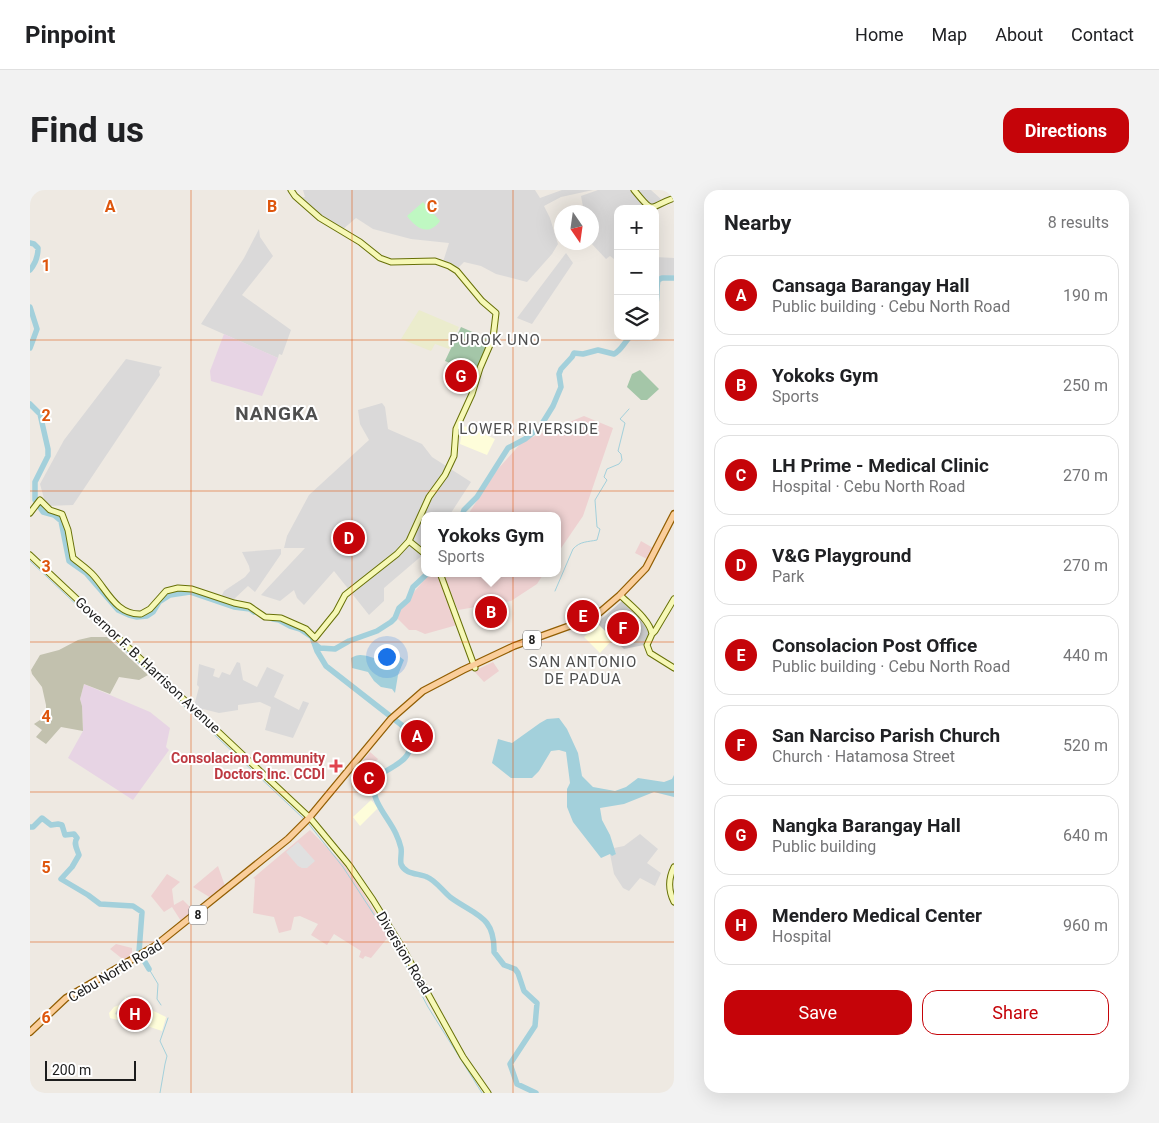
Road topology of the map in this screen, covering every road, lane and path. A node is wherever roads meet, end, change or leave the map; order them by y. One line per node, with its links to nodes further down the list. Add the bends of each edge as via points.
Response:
1 (291, 190): 4 (street, via 320,218 380,258 391,262 435,261 457,271 496,312 493,338 456,429 454,456)
2 (634, 190): 3 (street, via 651,208)
3 (674, 198)
4 (422, 512)
5 (30, 513): 9 (street, via 38,502 62,514 73,558 125,611 141,614 166,591 192,589 249,606 265,617 281,618 306,629 315,638 345,595)
6 (421, 514): 9 (street)
7 (674, 514): 11 (main road, Cebu North Road / 8)
8 (674, 522): 11 (main road, Cebu North Road / 8)
9 (409, 541): 10 (street)
10 (421, 551)
11 (657, 552): 14 (main road, Cebu North Road / 8)
12 (30, 555): 19 (street, Governor F. B. Harrison Avenue)
13 (442, 577): 17 (street)
14 (622, 597): 16 (street); 17 (main road, Cebu North Road / 8, via 586,620 514,646)
15 (674, 599): 16 (street)
16 (652, 634): 18 (street, via 648,650)
17 (475, 666): 19 (main road, Cebu North Road / 8, via 426,689 412,700)
18 (674, 668)
19 (308, 821): 22 (main road, Cebu North Road / 8, via 251,871); 25 (street, Diversion Road, via 349,865 373,900 463,1057)
20 (674, 867): 21 (street, via 669,886)
21 (674, 902)
22 (141, 956): 23 (main road, Cebu North Road / 8, via 66,998); 24 (main road, Cebu North Road / 8, via 64,1002)
23 (30, 1032)
24 (30, 1036)
25 (488, 1093)

